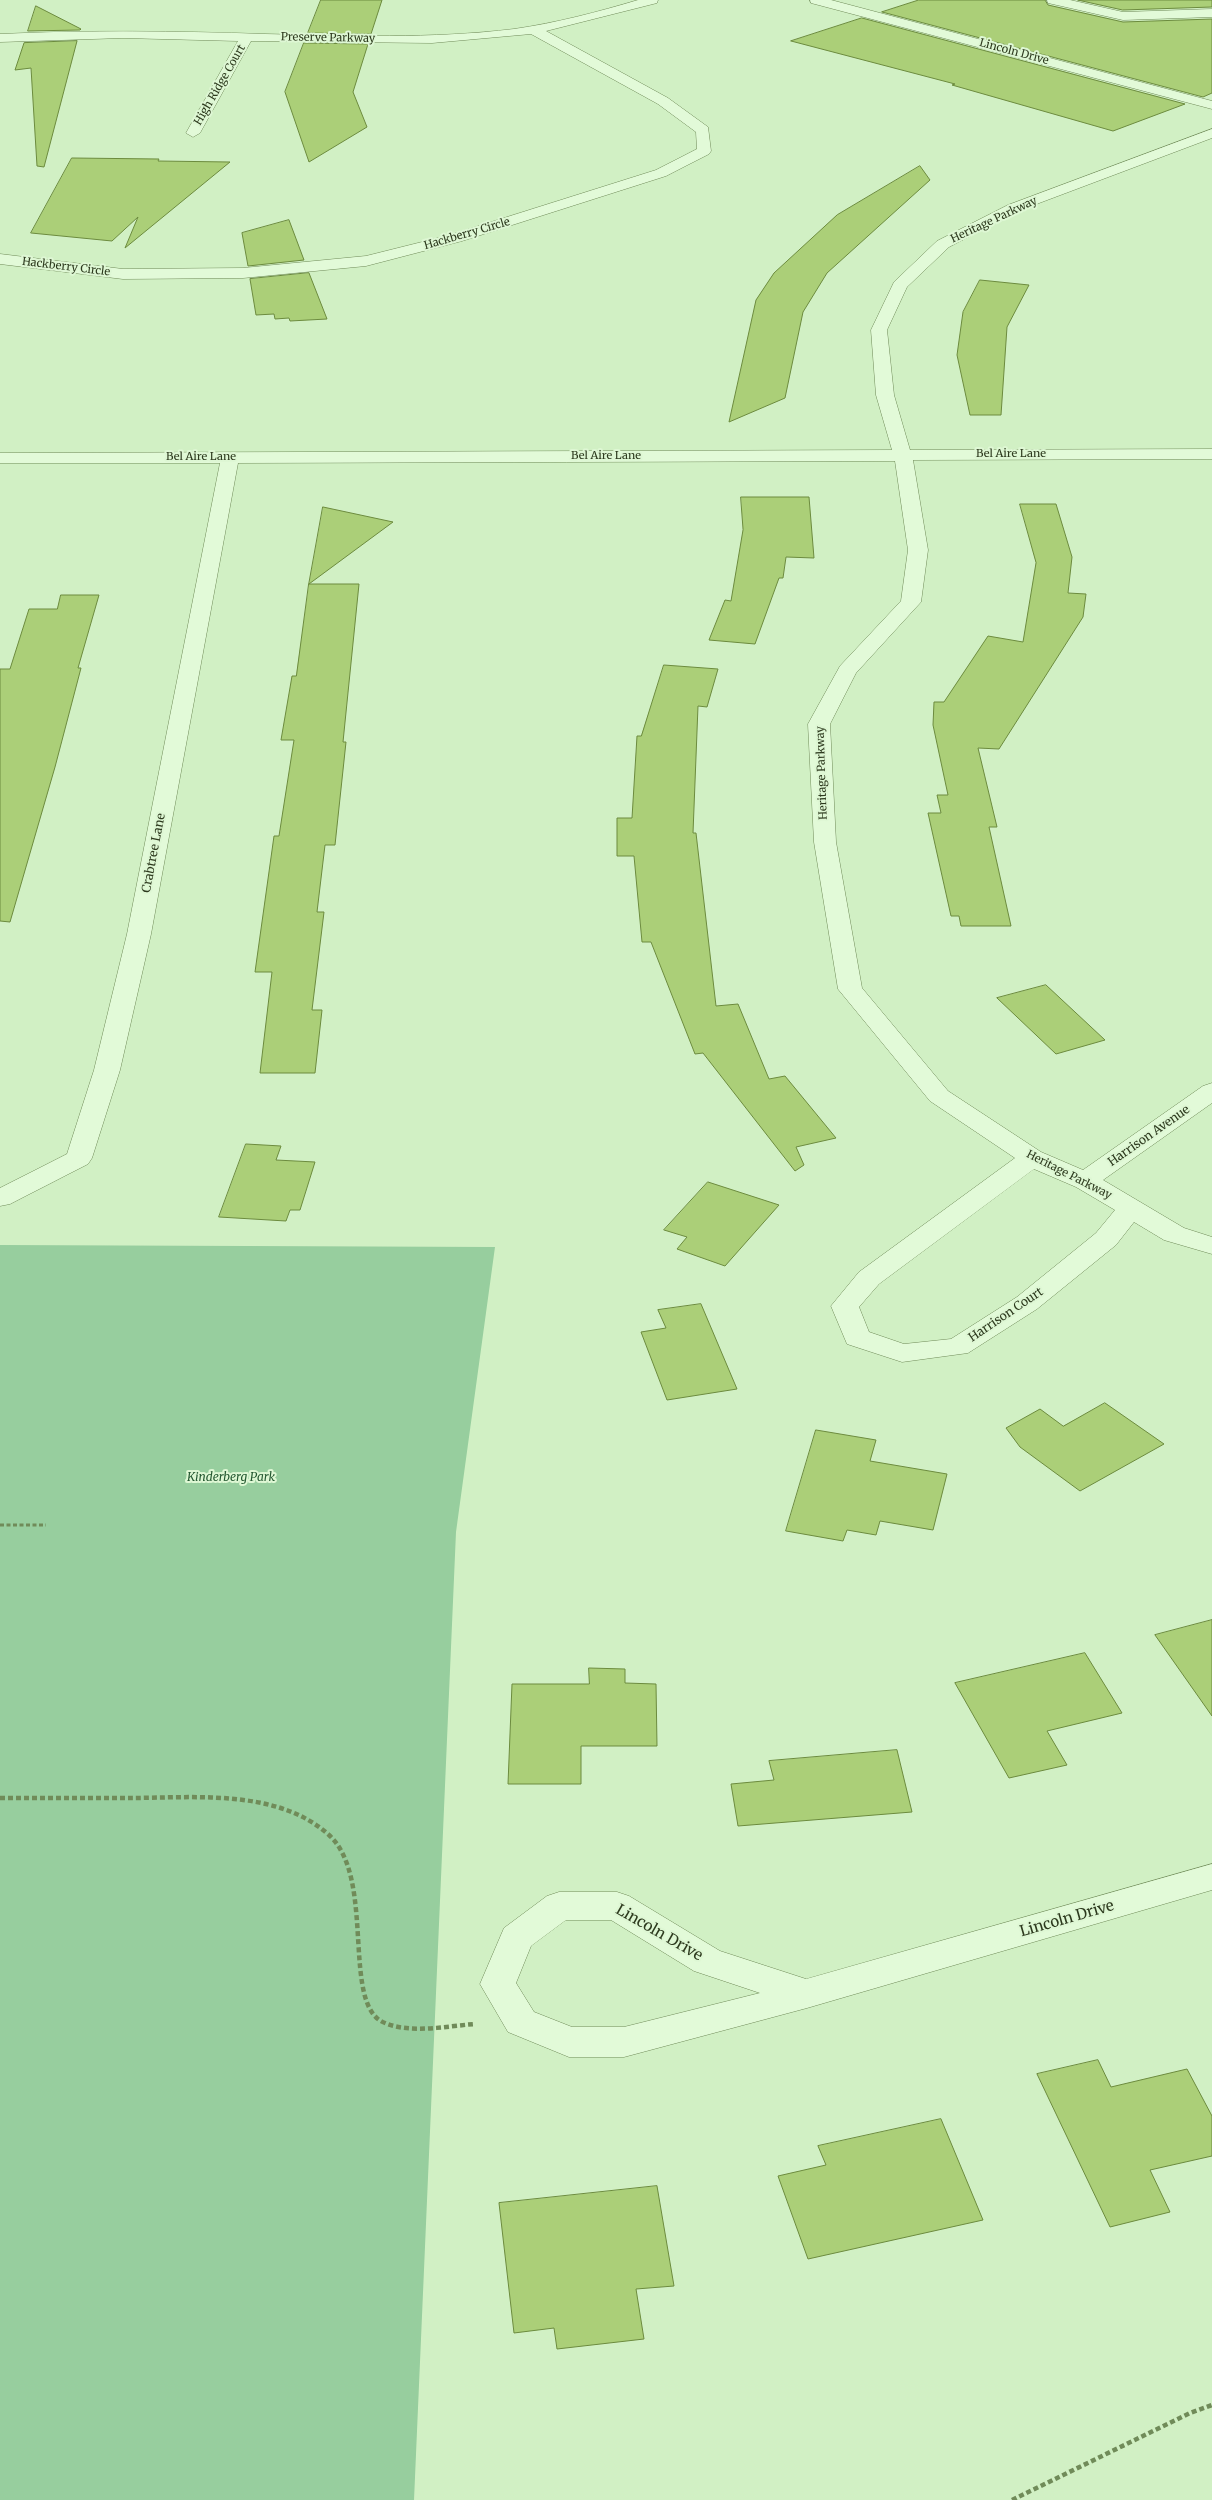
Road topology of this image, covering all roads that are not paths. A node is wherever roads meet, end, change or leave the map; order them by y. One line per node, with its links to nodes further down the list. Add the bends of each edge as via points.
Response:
1 (652, 0): 5 (street, Preserve Parkway, via 556,26)
2 (816, 0): 8 (street, Lincoln Drive)
3 (1064, 1): 4 (street, via 1123,16)
4 (1212, 13)
5 (532, 29): 6 (street, Preserve Parkway, via 495,35 413,39); 11 (street, Hackberry Circle, via 663,101 703,130 704,152 661,173 456,238 366,261 243,273 123,274)
6 (247, 37): 7 (street, Preserve Parkway, via 67,33); 9 (street, High Ridge Court)
7 (0, 38)
8 (1212, 105)
9 (193, 133)
10 (1212, 133): 13 (street, Heritage Parkway, via 1014,208 944,244 900,285 879,330 885,395)
11 (0, 259)
12 (1212, 454): 13 (street, Bel Aire Lane)
13 (902, 455): 14 (street, Bel Aire Lane); 17 (street, Heritage Parkway, via 918,550 911,602 847,670 819,724 825,842 850,989 940,1096)
14 (230, 457): 15 (street, Bel Aire Lane); 19 (street, Crabtree Lane, via 138,934 107,1070 78,1158)
15 (0, 458)
16 (1212, 1091): 18 (street, Harrison Avenue)
17 (1032, 1158): 18 (street, Heritage Parkway); 20 (street, Harrison Court, via 870,1278 845,1306 857,1338 902,1353 958,1347 1034,1298 1106,1239)
18 (1085, 1181): 20 (street, Heritage Parkway)
19 (0, 1198)
20 (1131, 1208): 21 (street, Heritage Parkway, via 1174,1234)
21 (1212, 1246)
22 (1212, 1877): 23 (street, Lincoln Drive)
23 (807, 1994): 23 (street, Lincoln Drive, via 707,1961 617,1906 559,1906 517,1938 498,1984 521,2022 569,2042 624,2042)

